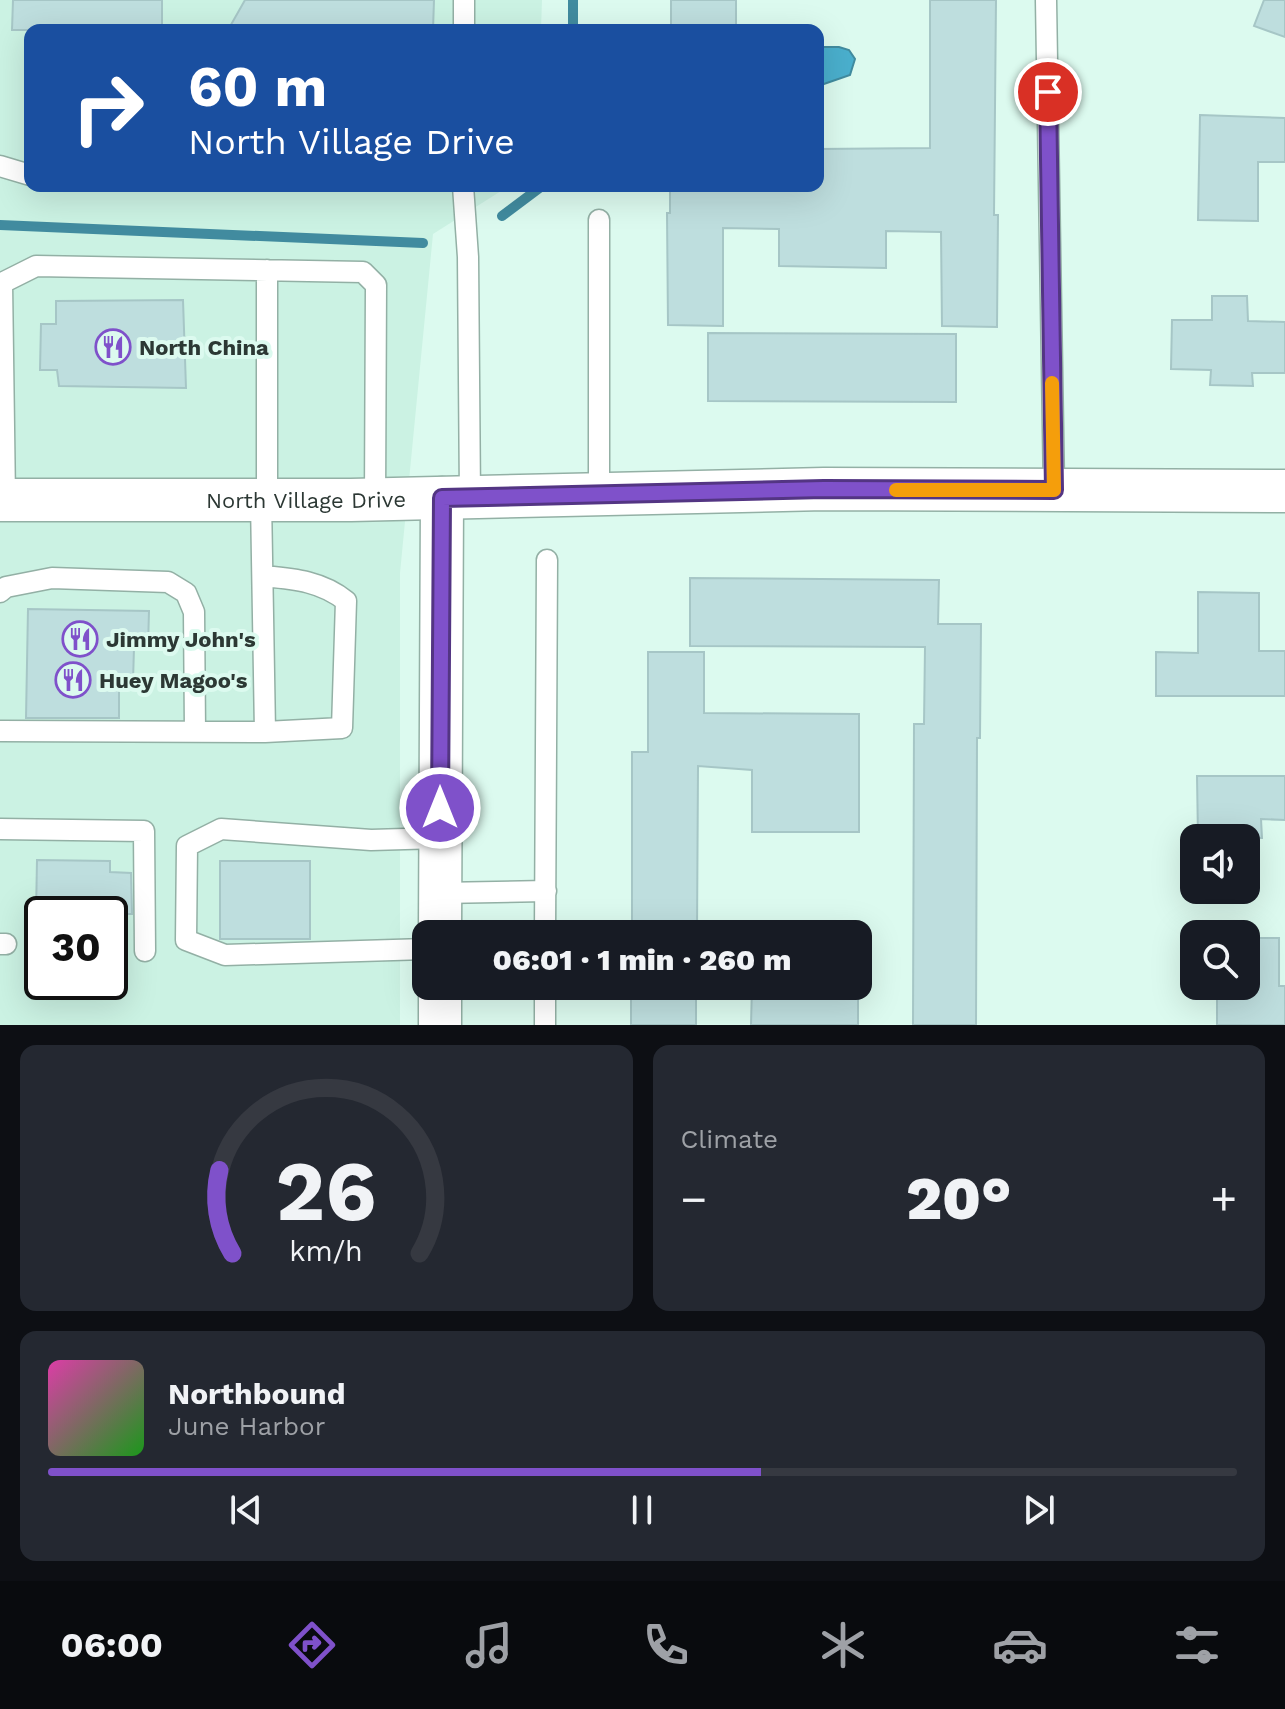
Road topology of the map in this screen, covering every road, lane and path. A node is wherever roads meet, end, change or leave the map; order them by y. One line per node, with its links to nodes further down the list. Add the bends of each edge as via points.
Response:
1 (464, 0): 3 (lane)
2 (1046, 0): 9 (lane)
3 (464, 24)
4 (0, 166): 5 (lane)
5 (24, 173)
6 (463, 192): 12 (lane, via 468,257)
7 (599, 220): 11 (lane)
8 (267, 270): 13 (lane, via 363,272 376,285); 14 (lane, via 36,266 2,283); 15 (lane)
9 (1054, 490): 10 (street, North Village Drive); 11 (street, North Village Drive)
10 (1285, 491)
11 (599, 494): 12 (street, North Village Drive)
12 (456, 498): 13 (street, North Village Drive); 23 (street)
13 (375, 499): 15 (street, North Village Drive)
14 (2, 500): 15 (street, North Village Drive)
15 (264, 500): 17 (lane)
16 (547, 560): 24 (lane)
17 (263, 576): 21 (lane); 21 (lane, via 307,581 332,589 346,601 342,728)
18 (0, 592): 20 (lane, via 52,578 168,582 186,593 194,612)
19 (1, 730): 20 (lane)
20 (195, 732): 21 (lane)
21 (265, 732)
22 (0, 829): 29 (lane, via 144,831)
23 (439, 838): 25 (street); 28 (lane, via 371,840 221,829 187,846 186,940 225,955)
24 (546, 891): 25 (lane); 27 (lane)
25 (440, 893): 26 (street)
26 (440, 920)
27 (545, 920)
28 (412, 949)
29 (145, 951)
30 (440, 1000): 32 (street)
31 (545, 1000): 33 (lane)
32 (440, 1025)
33 (545, 1025)

